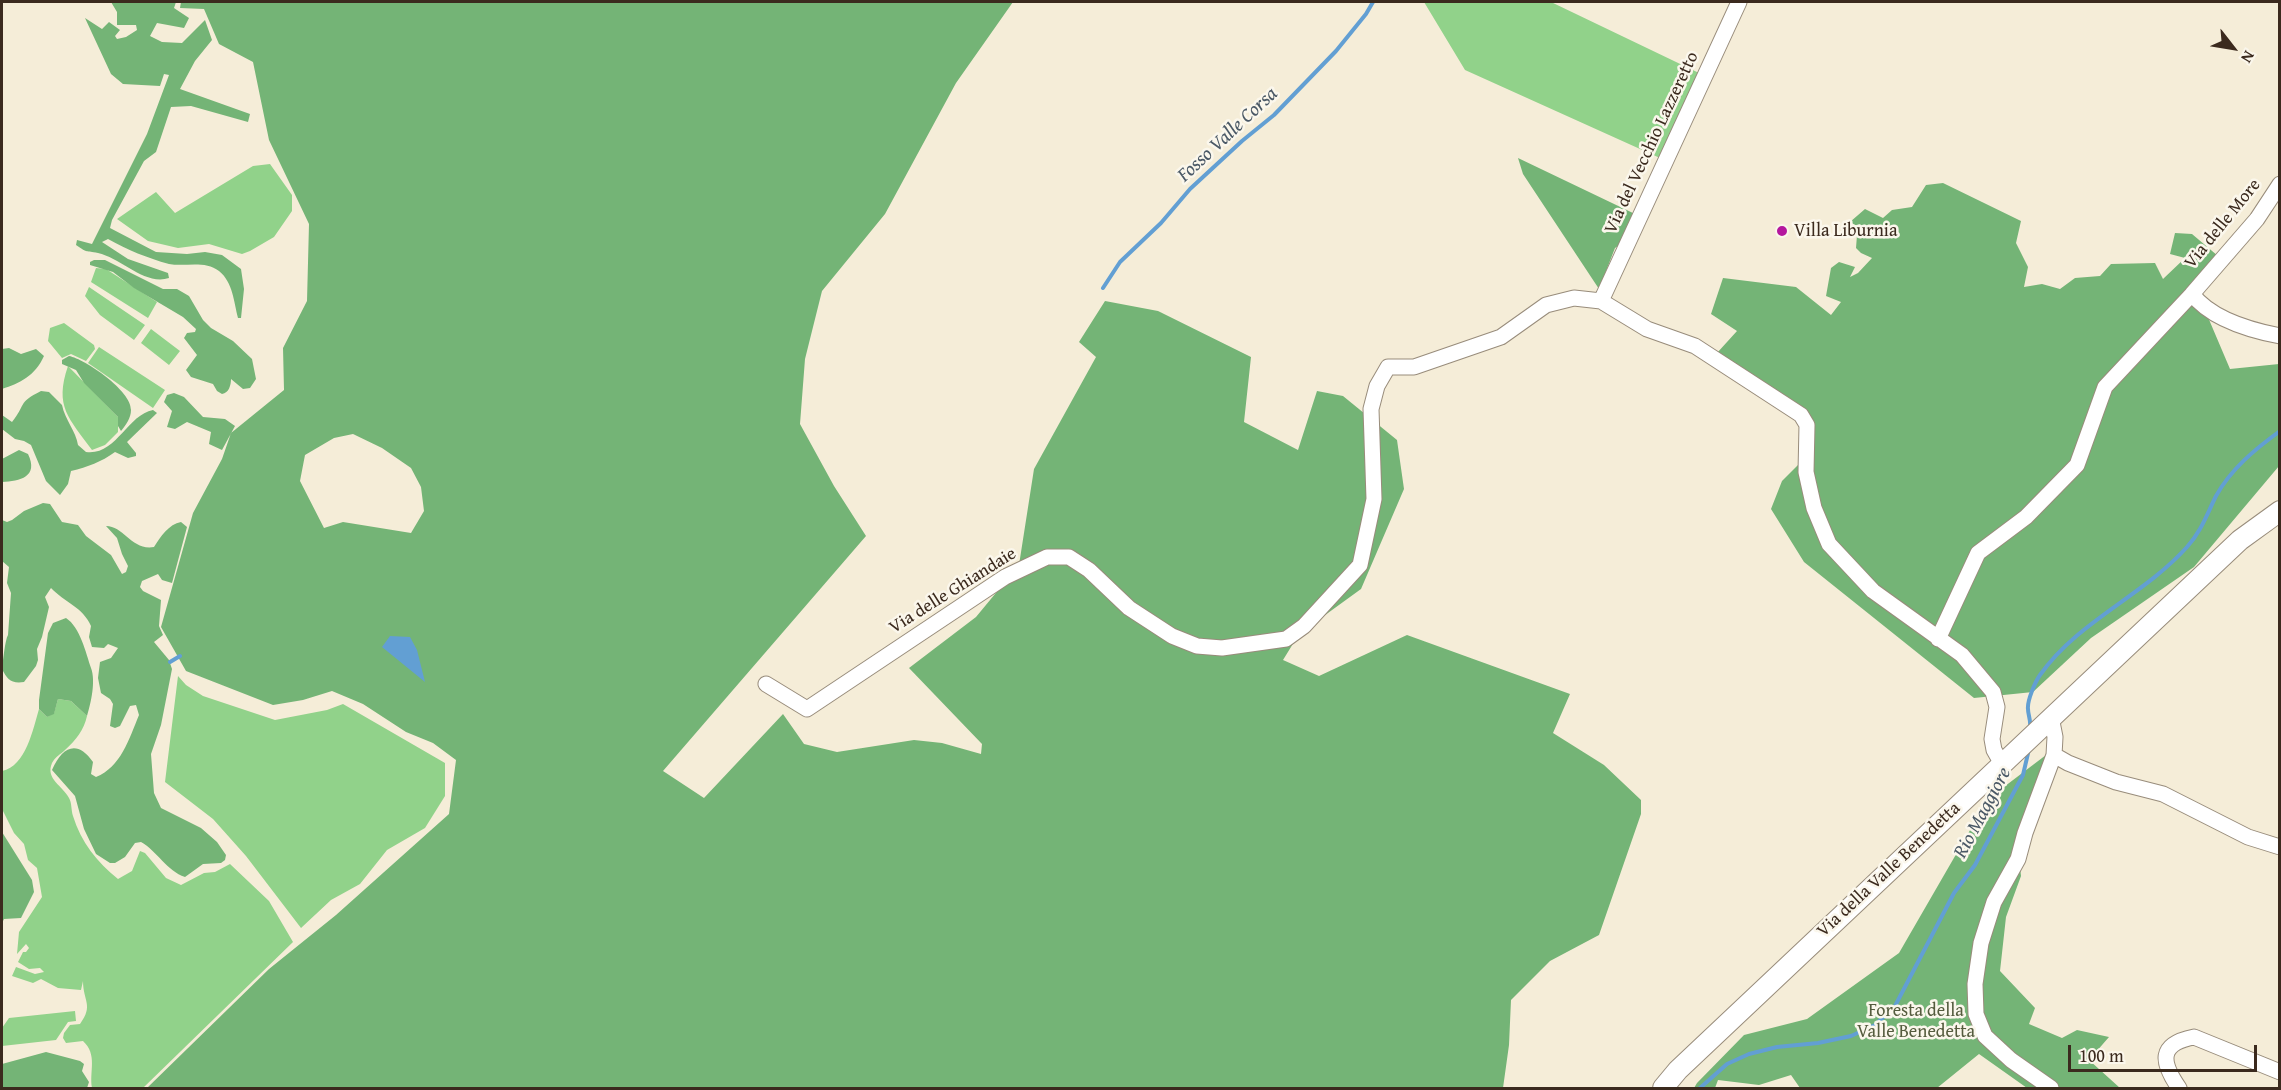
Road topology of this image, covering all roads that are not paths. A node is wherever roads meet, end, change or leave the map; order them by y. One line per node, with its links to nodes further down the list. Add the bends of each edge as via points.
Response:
1 (1739, 2): 4 (street, Via del Vecchio Lazzeretto)
2 (2280, 184): 3 (street, Via delle More, via 2257,219)
3 (2192, 294): 5 (street, Via delle More, via 2200,304 2231,322); 7 (street, via 2105,387 2077,465 2026,517 1978,553)
4 (1601, 301): 7 (street, Via delle Ghiandaie, via 1647,328 1695,346 1801,416 1807,425 1806,472 1828,544 1873,591); 8 (street, Via delle Ghiandaie, via 1574,298 1546,305 1501,337 1414,367 1388,367 1377,386 1371,409 1374,499 1359,565 1304,626 1286,639 1222,648 1197,646 1172,636 1129,608 1089,570 1069,557 1047,557 1005,577 807,709)
5 (2280, 336)
6 (2280, 511): 9 (main road, Via della Valle Benedetta, via 2240,540)
7 (1938, 639): 11 (street, Via delle Ghiandaie, via 1962,655 1993,692 1997,707 1992,739)
8 (766, 684)
9 (2046, 722): 10 (street, via 2055,737); 11 (main road, Via della Valle Benedetta)
10 (2054, 755): 12 (street, via 2116,782 2163,794 2248,837); 15 (street, via 2018,859 1994,902 1981,943 1975,984 1976,1014 1985,1036)
11 (2002, 764): 14 (main road, Via della Valle Benedetta, via 1686,1062)
12 (2280, 847)
13 (2280, 1072): 16 (street, via 2194,1037 2169,1048 2164,1059)
14 (1663, 1089)
15 (2051, 1089)
16 (2179, 1089)

